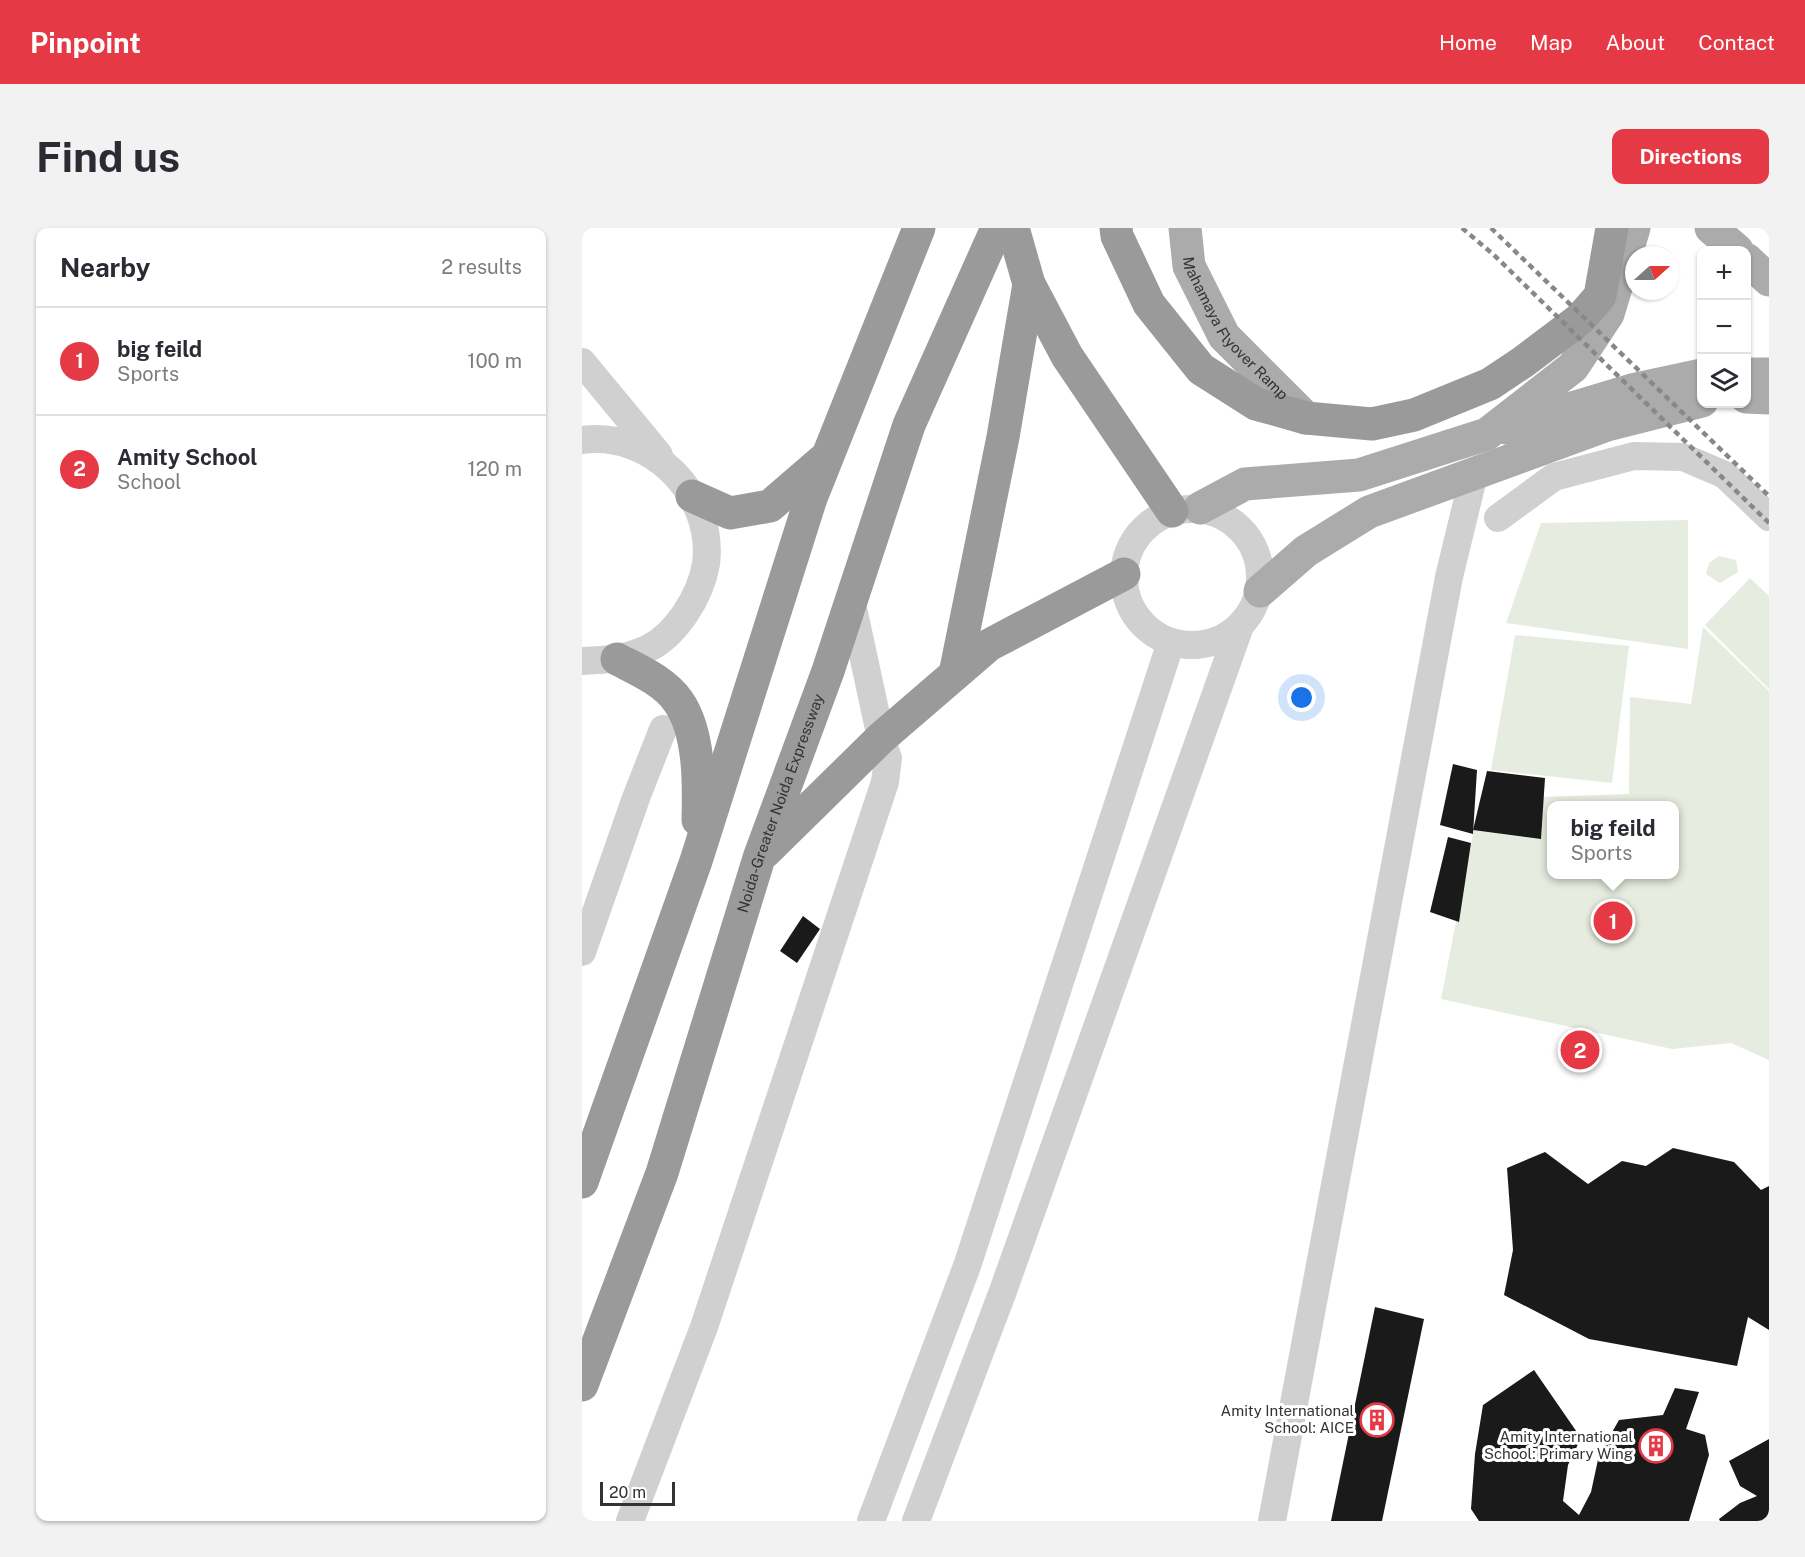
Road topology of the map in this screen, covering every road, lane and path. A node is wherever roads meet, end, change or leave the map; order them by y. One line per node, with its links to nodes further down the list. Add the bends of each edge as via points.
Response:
1 (919, 228): 23 (highway)
2 (997, 228): 32 (highway, Noida-Greater Noida Expressway, via 909,425)
3 (1013, 228): 12 (highway)
4 (1116, 228): 20 (highway, via 1149,304 1201,369 1256,404)
5 (1185, 228): 20 (main road, Mahamaya Flyover Ramp, via 1189,266 1224,336)
6 (1612, 228): 20 (highway, via 1600,296 1580,319 1490,384 1414,415 1372,424)
7 (1634, 228): 21 (main road, via 1608,314 1573,367)
8 (1711, 228): 9 (main road)
9 (1732, 246)
10 (1751, 264): 11 (main road)
11 (1769, 280)
12 (1029, 284): 27 (highway, via 1067,356); 37 (highway)
13 (582, 362): 24 (street)
14 (1751, 374): 15 (main road)
15 (1769, 374)
16 (1697, 376): 21 (main road, via 1632,390)
17 (1751, 397): 18 (main road)
18 (1769, 398)
19 (1697, 403): 25 (main road, via 1607,425)
20 (1306, 418)
21 (1487, 434): 27 (main road, via 1359,475 1245,484)
22 (582, 440): 24 (street, via 597,438 635,445)
23 (827, 457): 26 (highway, via 770,506 730,513); 41 (highway)
24 (668, 466): 26 (street)
25 (1474, 474): 31 (main road, via 1369,512 1306,551); 48 (street, via 1449,577)
26 (692, 495): 35 (street, via 704,528 706,563 696,597 676,626 649,648)
27 (1186, 510): 30 (street, via 1146,525 1131,545); 31 (street, via 1224,516 1250,539 1257,556)
28 (1769, 517): 29 (street, via 1725,475 1683,457 1634,456 1554,477)
29 (1498, 518)
30 (1124, 574): 34 (street, via 1127,597 1143,624); 37 (highway, via 989,645)
31 (1260, 591): 33 (street)
32 (851, 599): 39 (street); 40 (highway, Noida-Greater Noida Expressway)
33 (1240, 626): 34 (street, via 1213,643 1193,646); 47 (street, via 1003,1291)
34 (1171, 642): 46 (street, via 967,1266)
35 (617, 659): 36 (street); 41 (highway, via 653,678 678,701 691,729 699,779)
36 (582, 661)
37 (955, 674): 39 (highway)
38 (663, 729): 42 (street)
39 (881, 738): 40 (highway); 45 (street, via 888,758 885,782 704,1327)
40 (759, 858): 44 (highway, Noida-Greater Noida Expressway, via 662,1173)
41 (696, 861): 43 (highway)
42 (582, 952)
43 (582, 1182)
44 (582, 1385)
45 (630, 1521)
46 (871, 1521)
47 (916, 1521)
48 (1272, 1521)

